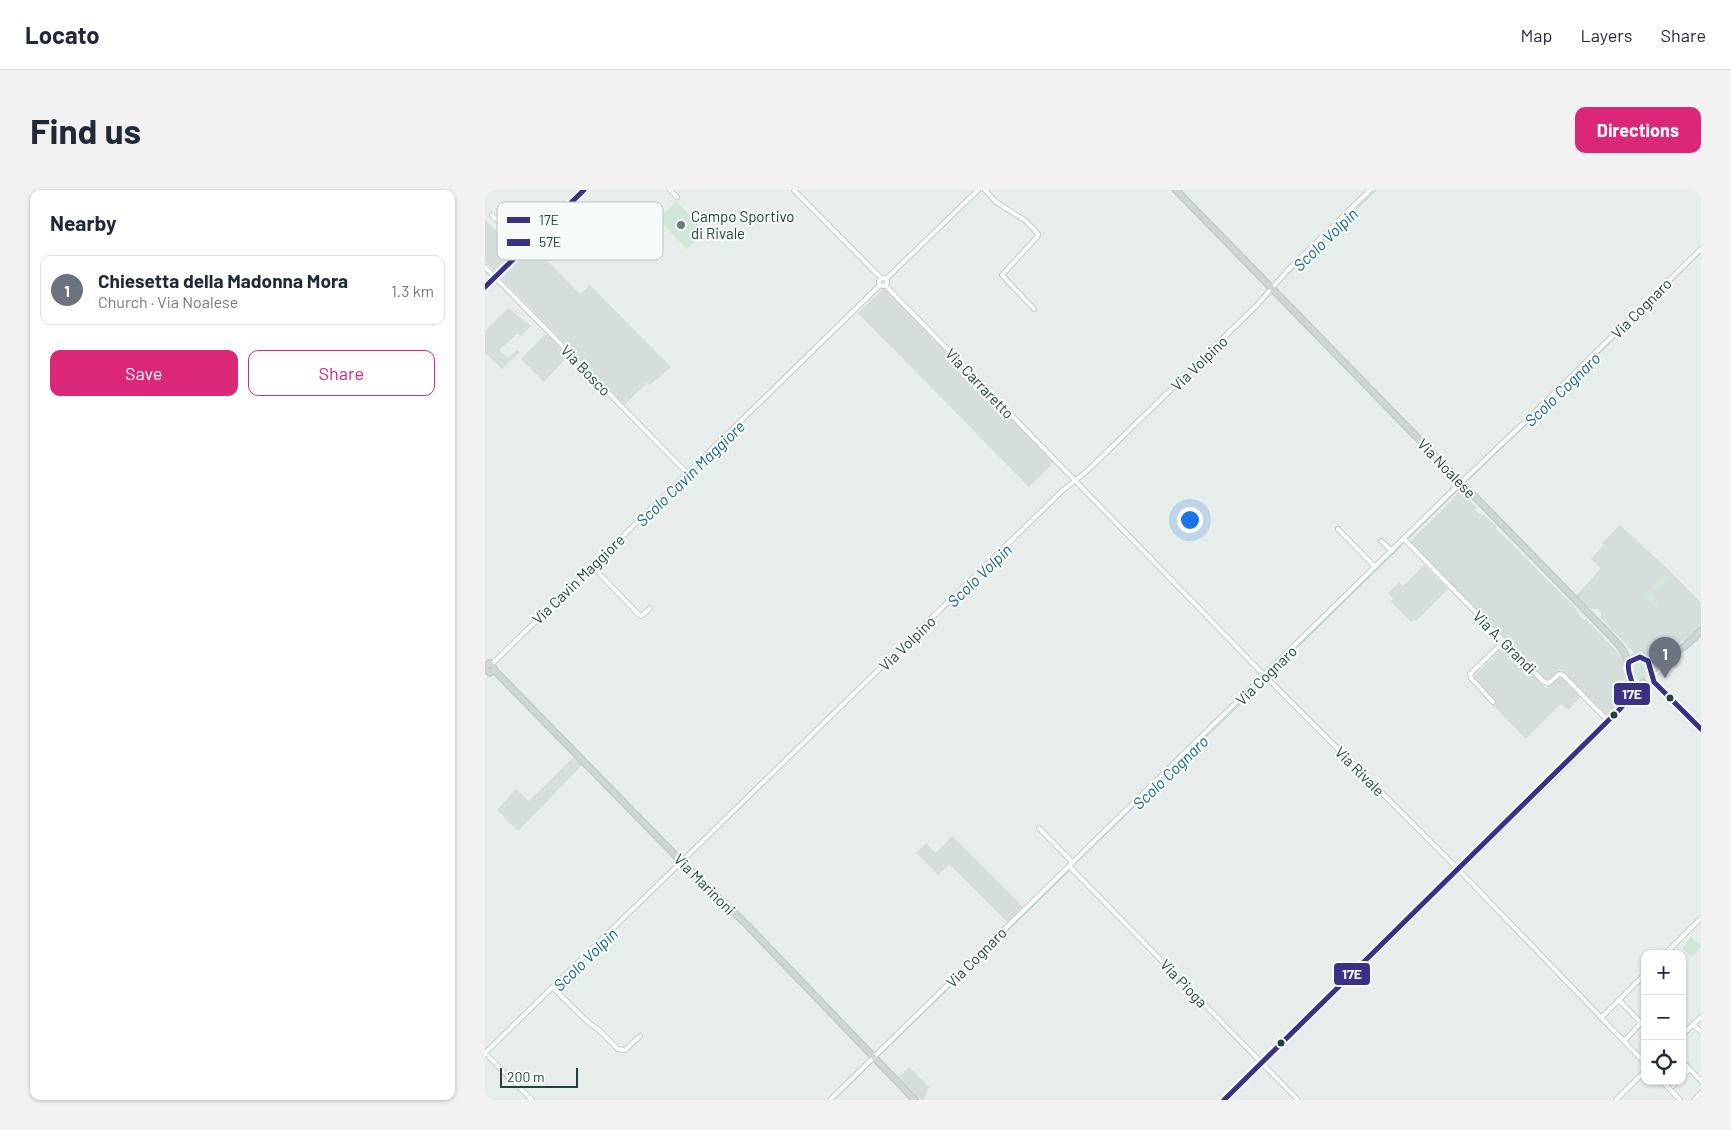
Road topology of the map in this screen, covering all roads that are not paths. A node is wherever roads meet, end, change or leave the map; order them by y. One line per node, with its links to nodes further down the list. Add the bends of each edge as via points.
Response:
1 (584, 190): 9 (street)
2 (670, 190): 8 (street)
3 (795, 190): 16 (street)
4 (977, 190): 17 (street)
5 (985, 190): 22 (street, via 1038,234 1002,275)
6 (1176, 190): 21 (main road, Via Noalese)
7 (1370, 190): 21 (street, Via Volpino)
8 (677, 197)
9 (572, 202)
10 (492, 216): 11 (street)
11 (497, 221)
12 (1701, 249): 25 (street, Via Cognaro)
13 (513, 260): 15 (street)
14 (485, 267): 15 (street, Via Bosco)
15 (495, 277): 20 (street); 23 (street, Via Bosco)
16 (881, 278): 17 (street); 18 (street)
17 (886, 279): 19 (street)
18 (880, 285): 19 (street); 23 (street, Via Cavin Maggiore)
19 (885, 285): 24 (street, Via Carraretto)
20 (485, 287)
21 (1271, 288): 24 (street, Via Volpino); 25 (main road, Via Noalese)
22 (1034, 309)
23 (687, 474): 30 (street, Via Cavin Maggiore)
24 (1077, 481): 42 (street, Via Rivale); 51 (street, Via Volpino, via 1062,491)
25 (1461, 483): 27 (street, Via Cognaro); 35 (main road, Via Noalese)
26 (1338, 529): 31 (street)
27 (1404, 539): 29 (street, Via Cognaro); 34 (street, Via A. Grandi)
28 (1381, 540): 29 (street)
29 (1392, 551): 31 (street, Via Cognaro)
30 (593, 567): 32 (street, via 640,616); 39 (street, Via Cavin Maggiore)
31 (1375, 567): 42 (street, Via Cognaro)
32 (650, 608)
33 (1701, 631): 37 (main road)
34 (1504, 641): 47 (street, via 1470,674); 48 (street, Via A. Grandi, via 1546,683 1559,674 1563,675)
35 (1621, 648): 36 (main road, Via Noalese); 40 (main road, Via Noalese)
36 (1639, 657): 38 (main road, Via Noalese); 40 (main road)
37 (1665, 659): 38 (main road); 41 (main road)
38 (1648, 660): 41 (main road)
39 (486, 666): 51 (main road, Via Marinoni, via 490,673 494,670)
40 (1628, 666): 43 (main road, Via Noalese)
41 (1652, 672): 44 (main road); 45 (main road)
42 (1265, 676): 52 (street, Via Cognaro); 53 (street, Via Rivale)
43 (1630, 677): 44 (main road); 46 (main road, Via Noalese, via 1633,686)
44 (1644, 682): 45 (main road); 46 (main road)
45 (1662, 690): 49 (main road)
46 (1629, 699): 48 (main road)
47 (1493, 702)
48 (1609, 721): 53 (main road)
49 (1701, 728)
50 (1039, 828): 52 (street, Via Pioga)
51 (681, 861): 57 (street, Via Volpino); 67 (main road, Via Marinoni)
52 (1072, 865): 67 (street, Via Cognaro); 69 (street, Via Pioga)
53 (1459, 871): 60 (street, Via Rivale); 69 (main road)
54 (1700, 919): 55 (street)
55 (1669, 950)
56 (1641, 978): 58 (street)
57 (553, 988): 64 (street, via 618,1049 625,1050); 66 (street, Via Volpino)
58 (1619, 1000): 60 (street); 65 (street, via 1641,1023)
59 (1701, 1017): 61 (street)
60 (1601, 1018): 65 (street, Via Rivale)
61 (1693, 1024): 62 (street); 63 (street)
62 (1686, 1031)
63 (1701, 1032)
64 (640, 1036)
65 (1624, 1041): 68 (street, Via Rivale)
66 (485, 1053): 77 (street)
67 (873, 1058): 78 (street, Via Cognaro); 79 (main road, Via Marinoni)
68 (1641, 1059)
69 (1261, 1062): 80 (main road); 81 (street, Via Pioga)
70 (1686, 1065): 71 (street)
71 (1690, 1069): 72 (street); 74 (street)
72 (1686, 1072)
73 (1641, 1075): 82 (street)
74 (1701, 1081)
75 (1666, 1085): 83 (street)
76 (1701, 1093): 84 (street)
77 (532, 1100)
78 (830, 1100)
79 (915, 1100)
80 (1224, 1100)
81 (1298, 1100)
82 (1616, 1100)
83 (1680, 1100)
84 (1694, 1100)

